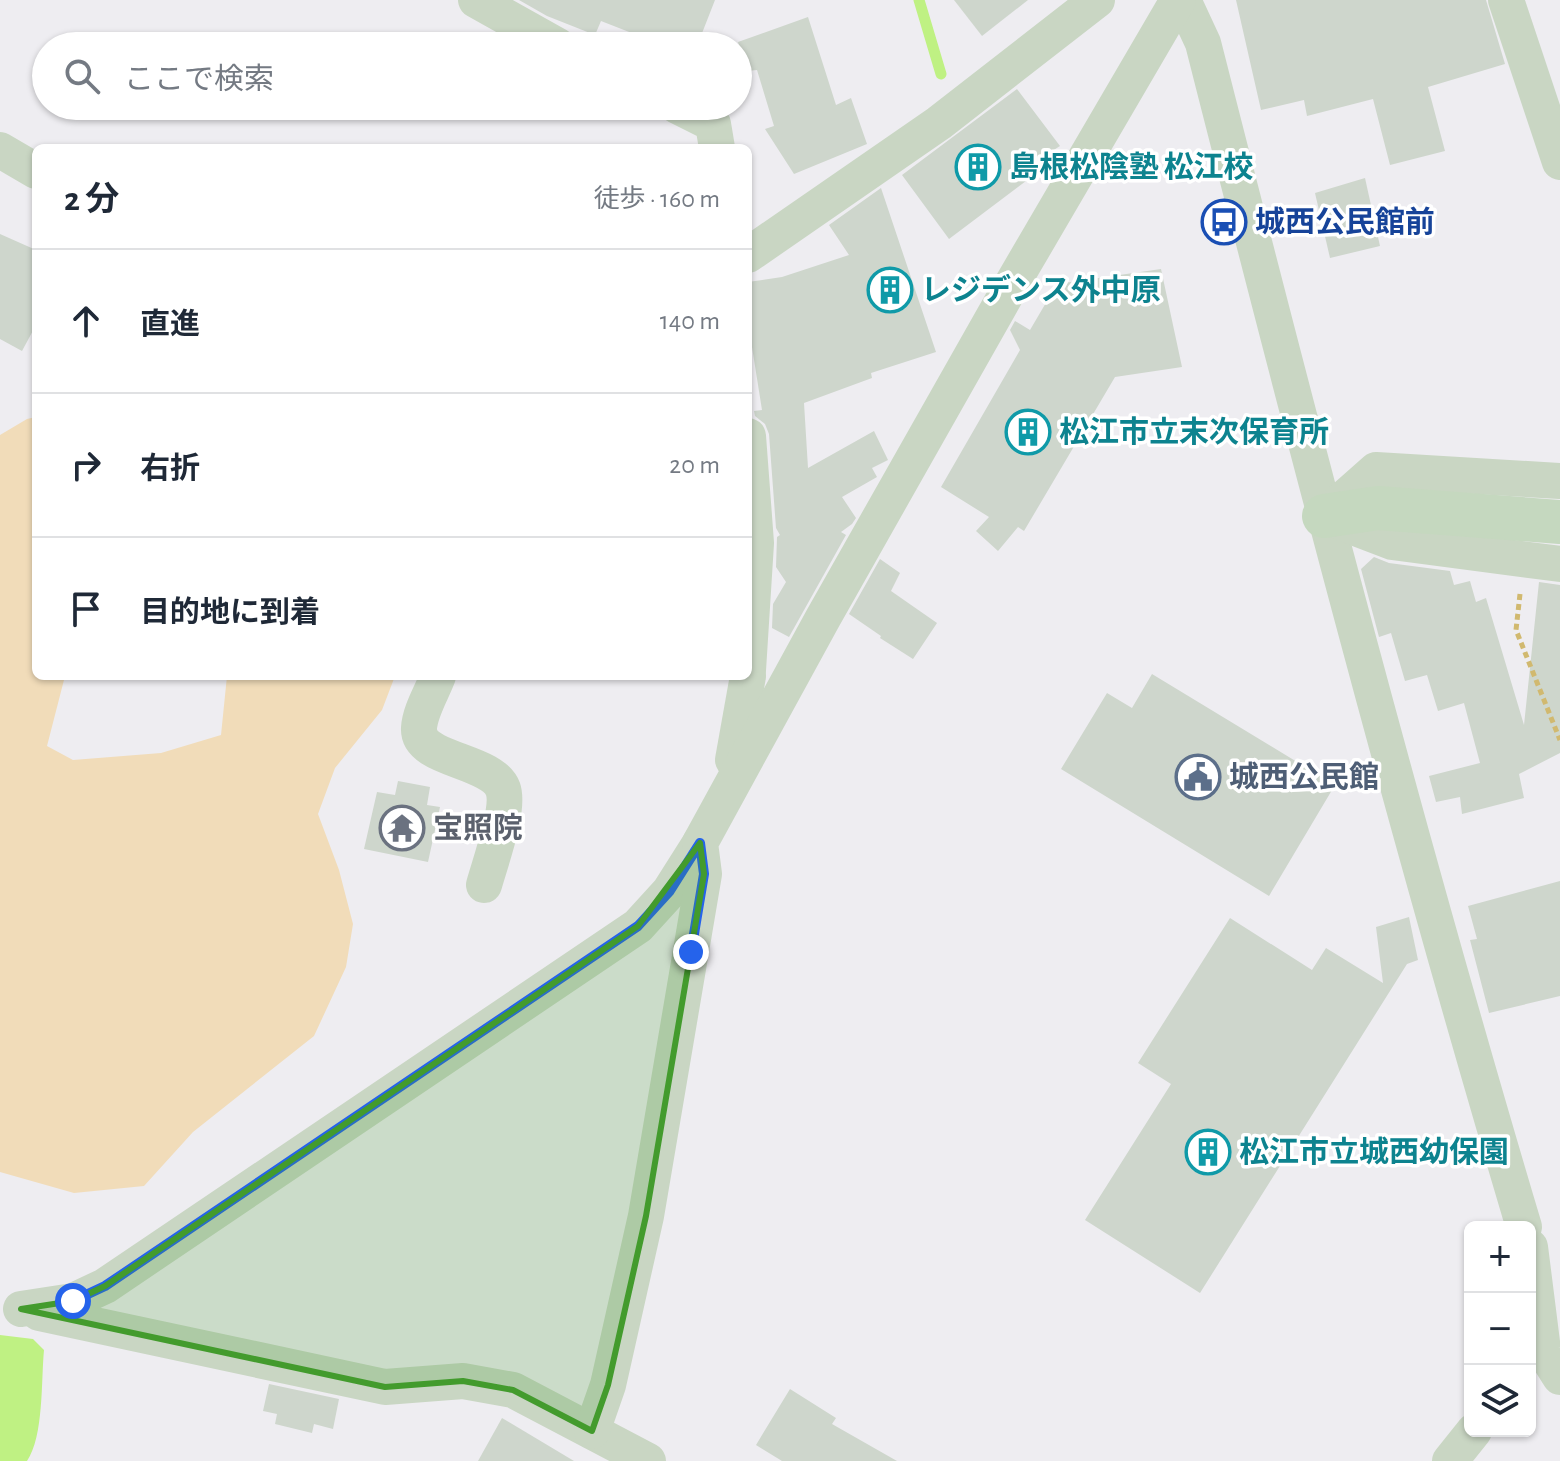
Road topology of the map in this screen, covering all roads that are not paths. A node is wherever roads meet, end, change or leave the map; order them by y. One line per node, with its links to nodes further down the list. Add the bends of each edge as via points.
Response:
1 (476, 0): 5 (street)
2 (1097, 0): 11 (street, via 939,123)
3 (1181, 0): 13 (street, via 1203,43); 18 (street, via 1004,298)
4 (1506, 0): 9 (street)
5 (533, 32)
6 (705, 120): 7 (street, via 713,124)
7 (716, 144)
8 (0, 150): 10 (street)
9 (1560, 162)
10 (32, 169)
11 (752, 252)
12 (1560, 481): 13 (street, via 1376,470)
13 (1324, 516): 14 (street, via 1378,508); 15 (street, via 1392,542); 21 (street, via 1449,978)
14 (1560, 522)
15 (1560, 564)
16 (436, 680): 20 (street, via 419,726 420,739 496,778 504,791 501,829)
17 (747, 680): 18 (street)
18 (728, 790): 19 (street)
19 (700, 843): 25 (street, via 669,892 638,926 105,1286 73,1301); 27 (street, via 704,874 646,1216 608,1385)
20 (484, 885)
21 (1522, 1221)
22 (1560, 1242): 23 (street)
23 (1536, 1247)
24 (1535, 1293): 26 (street)
25 (10, 1306): 27 (street, via 385,1387 463,1381 513,1390)
26 (1544, 1363)
27 (592, 1431): 29 (street)
28 (1469, 1437): 30 (street)
29 (648, 1461)
30 (1450, 1461)

